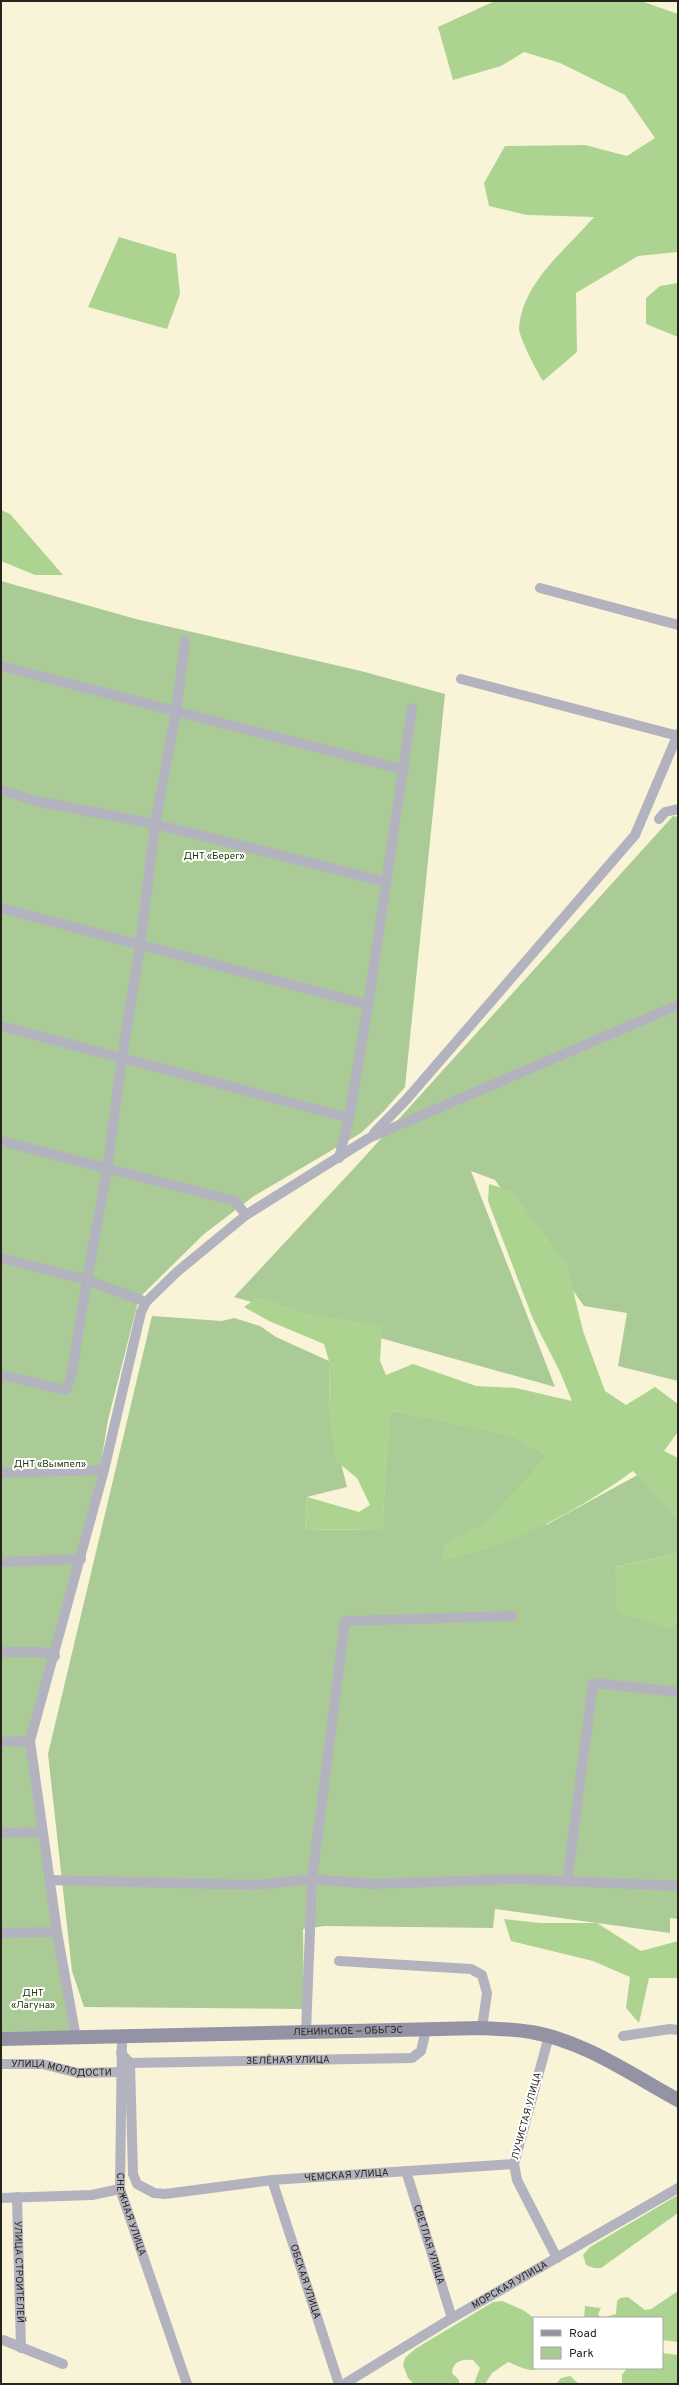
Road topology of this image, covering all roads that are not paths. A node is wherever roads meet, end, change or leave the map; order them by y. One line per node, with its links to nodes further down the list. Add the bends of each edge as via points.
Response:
1 (540, 588): 2 (street)
2 (678, 625)
3 (185, 641): 7 (street)
4 (1, 666): 7 (street)
5 (461, 679): 8 (street)
6 (412, 708): 9 (street)
7 (176, 712): 9 (street); 13 (street)
8 (678, 735): 22 (street, via 635,835 406,1100)
9 (404, 770): 14 (street)
10 (1, 790): 13 (street, via 36,801)
11 (678, 809): 12 (street, via 665,812)
12 (658, 820)
13 (155, 824): 14 (street); 16 (street)
14 (387, 882): 17 (street)
15 (1, 908): 16 (street)
16 (140, 946): 17 (street); 20 (street)
17 (368, 1005): 21 (street)
18 (678, 1005): 22 (street)
19 (1, 1026): 20 (street)
20 (122, 1058): 21 (street); 25 (street)
21 (349, 1118): 24 (street)
22 (370, 1138): 24 (street)
23 (1, 1141): 25 (street)
24 (339, 1158): 26 (street)
25 (107, 1170): 26 (street, via 235,1201); 28 (street)
26 (246, 1215): 29 (street, via 184,1266)
27 (1, 1258): 28 (street)
28 (87, 1280): 29 (street); 30 (street, via 72,1378 66,1390)
29 (146, 1302): 31 (street, via 141,1312)
30 (1, 1375)
31 (104, 1470): 32 (street); 33 (street)
32 (1, 1473)
33 (81, 1559): 34 (street); 37 (street)
34 (1, 1562)
35 (513, 1616): 43 (street, via 345,1621)
36 (1, 1652): 37 (street, via 42,1652)
37 (55, 1656): 39 (street)
38 (678, 1692): 45 (street, via 593,1683)
39 (30, 1741): 40 (street); 41 (street)
40 (1, 1742)
41 (42, 1832): 42 (street); 44 (street)
42 (1, 1833)
43 (312, 1879): 44 (street, via 256,1885); 45 (street, via 372,1884 516,1879); 53 (street)
44 (49, 1880): 47 (street)
45 (567, 1882): 46 (street)
46 (678, 1886)
47 (57, 1932): 48 (street); 57 (street)
48 (1, 1933)
49 (339, 1961): 50 (street, via 471,1969 482,1975 487,1993)
50 (482, 2028): 51 (main road, ЛЕНИНСКОЕ — ОБЬГЭС); 55 (main road, ЛЕНИНСКОЕ — ОБЬГЭС, via 524,2031)
51 (426, 2030): 53 (main road, ЛЕНИНСКОЕ — ОБЬГЭС); 60 (street, ЗЕЛЁНАЯ УЛИЦА, via 421,2051 412,2058)
52 (678, 2030): 56 (street)
53 (306, 2032): 54 (main road, ЛЕНИНСКОЕ — ОБЬГЭС)
54 (122, 2036): 57 (main road, ЛЕНИНСКОЕ — ОБЬГЭС); 59 (street, СНЕЖНАЯ УЛИЦА)
55 (549, 2036): 63 (main road, ЛЕНИНСКОЕ — ОБЬГЭС, via 601,2057); 64 (street, ЛУЧИСТАЯ УЛИЦА)
56 (623, 2036)
57 (76, 2038): 58 (main road, ЛЕНИНСКОЕ — ОБЬГЭС)
58 (1, 2039)
59 (122, 2053): 60 (street); 62 (street, СНЕЖНАЯ УЛИЦА)
60 (130, 2063): 66 (street, ЧЕМСКАЯ УЛИЦА, via 134,2174 137,2184 154,2193 180,2193)
61 (1, 2064): 62 (street, УЛИЦА МОЛОДОСТИ, via 42,2064 78,2072)
62 (121, 2072): 68 (street, СНЕЖНАЯ УЛИЦА)
63 (678, 2100)
64 (514, 2164): 65 (street, ЧЕМСКАЯ УЛИЦА); 71 (street, ЛУЧИСТАЯ УЛИЦА, via 520,2186)
65 (406, 2171): 66 (street, ЧЕМСКАЯ УЛИЦА); 72 (street, СВЕТЛАЯ УЛИЦА)
66 (272, 2180): 77 (street, ОБСКАЯ УЛИЦА)
67 (678, 2188): 71 (street, МОРСКАЯ УЛИЦА)
68 (120, 2190): 69 (street, via 92,2195); 76 (street, СНЕЖНАЯ УЛИЦА)
69 (17, 2197): 70 (street); 74 (street, УЛИЦА СТРОИТЕЛЕЙ)
70 (1, 2198)
71 (558, 2258): 72 (street, МОРСКАЯ УЛИЦА)
72 (452, 2318): 78 (street, МОРСКАЯ УЛИЦА)
73 (3, 2340): 74 (street)
74 (21, 2348): 75 (street)
75 (64, 2364)
76 (187, 2384)
77 (338, 2384)
78 (344, 2384)

